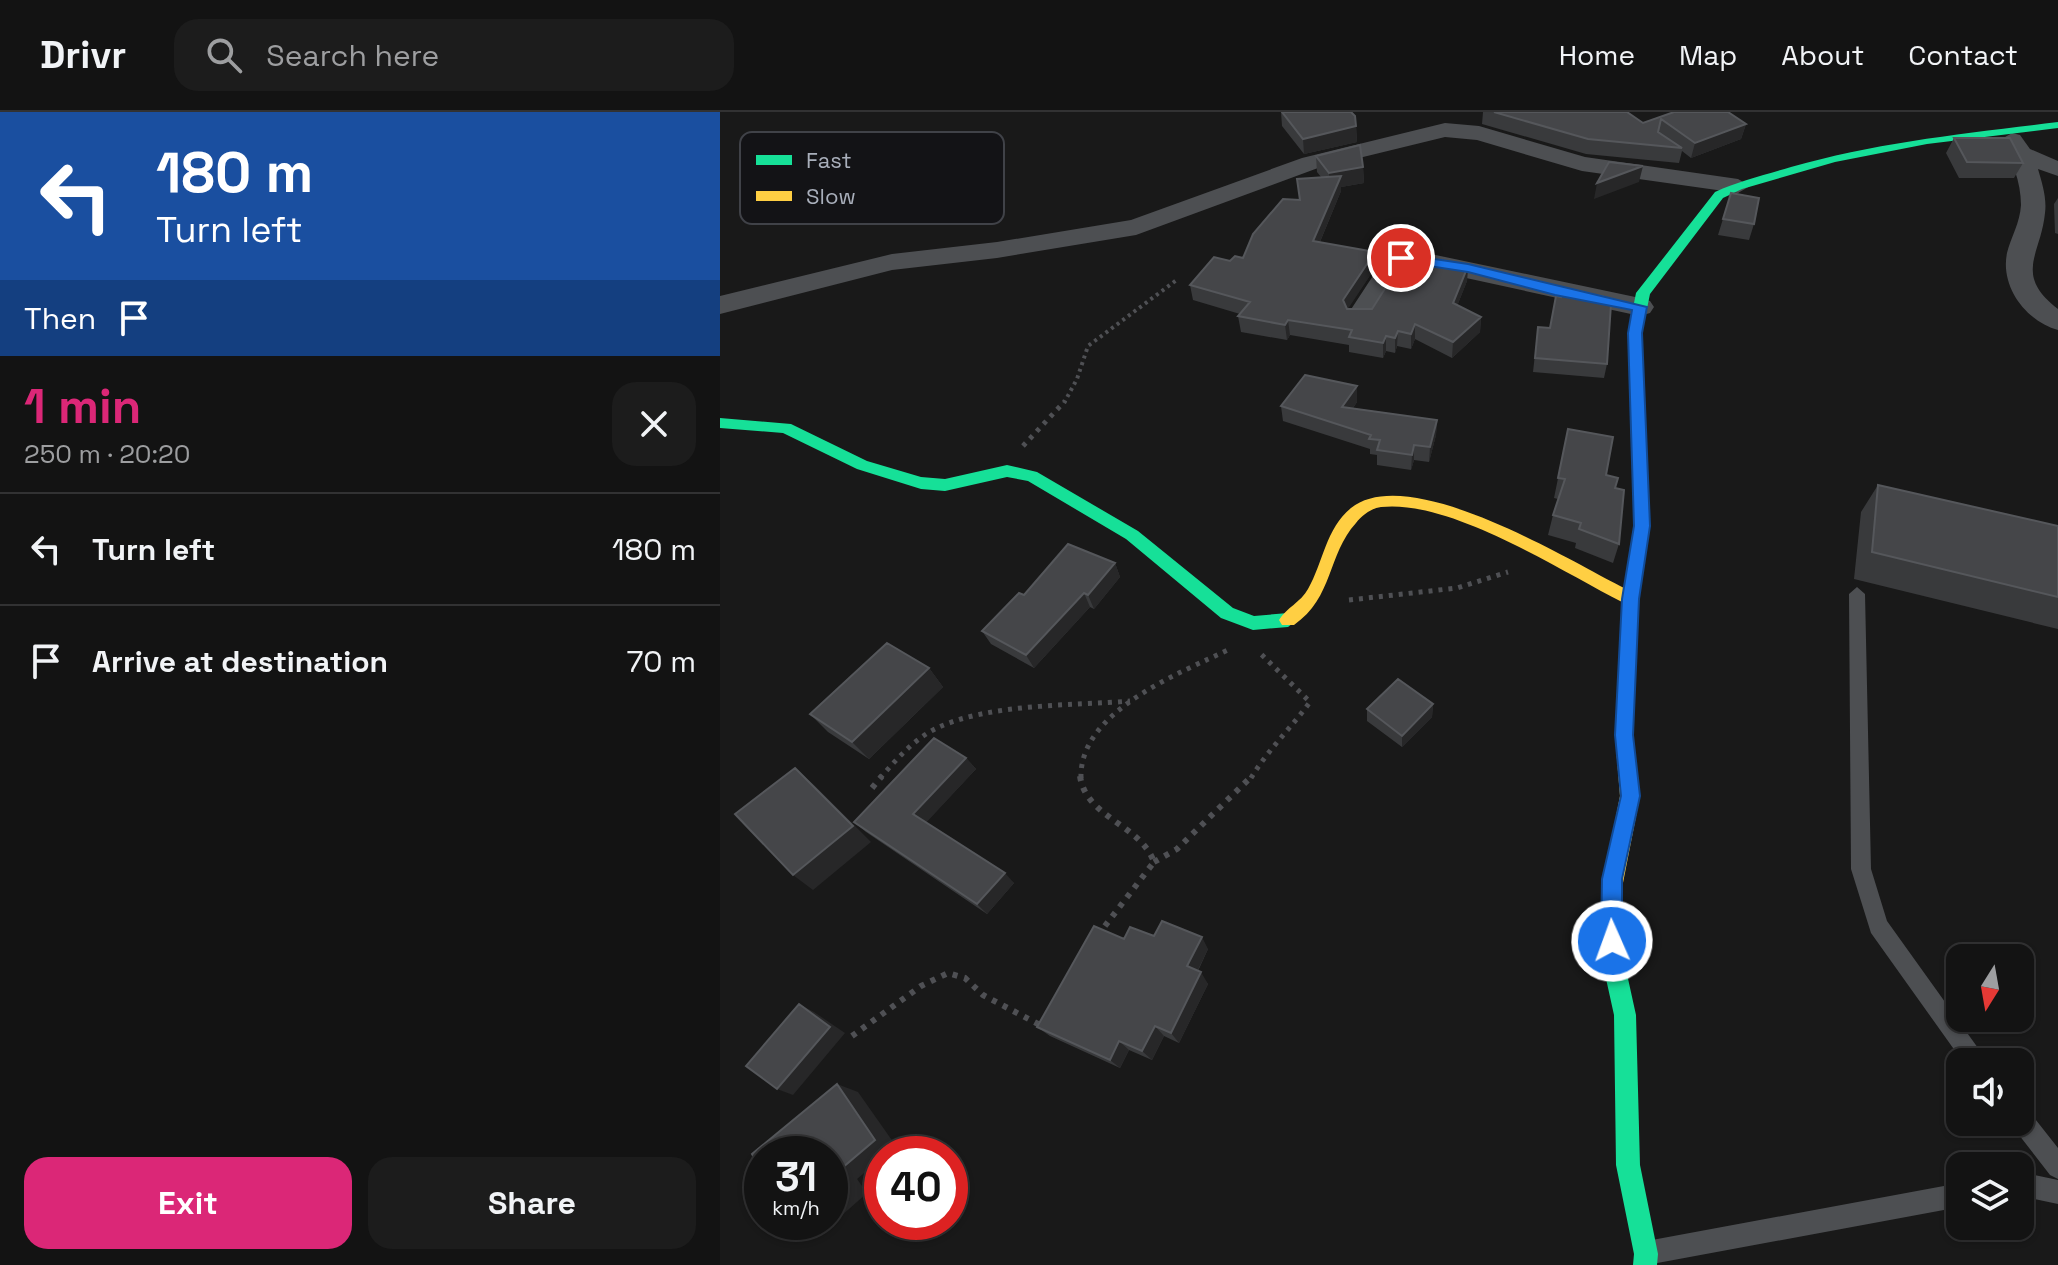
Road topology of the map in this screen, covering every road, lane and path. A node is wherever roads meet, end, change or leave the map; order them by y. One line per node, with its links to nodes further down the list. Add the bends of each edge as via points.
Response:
1 (1410, 112): 3 (street)
2 (2058, 125): 4 (street)
3 (1445, 130): 7 (street, via 1479,133 1582,164); 9 (street, via 1310,163 1136,227 892,262)
4 (2007, 132): 5 (street); 7 (street, via 1833,159)
5 (2021, 154): 6 (street); 12 (street, via 2033,201 2017,274 2026,292)
6 (2058, 169)
7 (1738, 186): 10 (street, via 1719,195 1703,212 1643,293)
8 (1178, 279): 14 (path, via 1088,346 1062,406)
9 (720, 305)
10 (1640, 307): 11 (street, via 1407,257 1393,265); 17 (street, via 1635,333 1642,526)
11 (1360, 317)
12 (2058, 321)
13 (720, 423): 14 (street, via 782,427 840,456 927,485 954,485)
14 (997, 472): 19 (street, via 1034,476 1160,555 1221,609)
15 (1537, 555): 17 (street); 18 (path, via 1510,572 1457,588); 18 (street, via 1438,508 1379,501 1351,515)
16 (1857, 594): 27 (lane, via 1861,869 1878,926)
17 (1631, 599): 33 (street, via 1624,735 1630,796 1612,879 1610,918 1625,1015 1628,1165)
18 (1313, 605): 19 (street, via 1286,621)
19 (1254, 624): 20 (path)
20 (1246, 641): 21 (path); 23 (path, via 1310,702 1249,781 1177,849)
21 (1131, 701): 22 (path, via 1046,708 936,728 905,749); 23 (path, via 1102,723 1082,756 1079,780 1090,802 1151,849)
22 (872, 788)
23 (1154, 862): 24 (path)
24 (1091, 945)
25 (1055, 1017): 26 (path, via 1038,1024 983,995 965,978 948,973)
26 (852, 1036)
27 (1967, 1048)
28 (2034, 1136): 29 (lane)
29 (2058, 1167)
30 (2034, 1187): 31 (lane)
31 (2058, 1192)
32 (1946, 1198): 33 (lane)
33 (1645, 1259)

